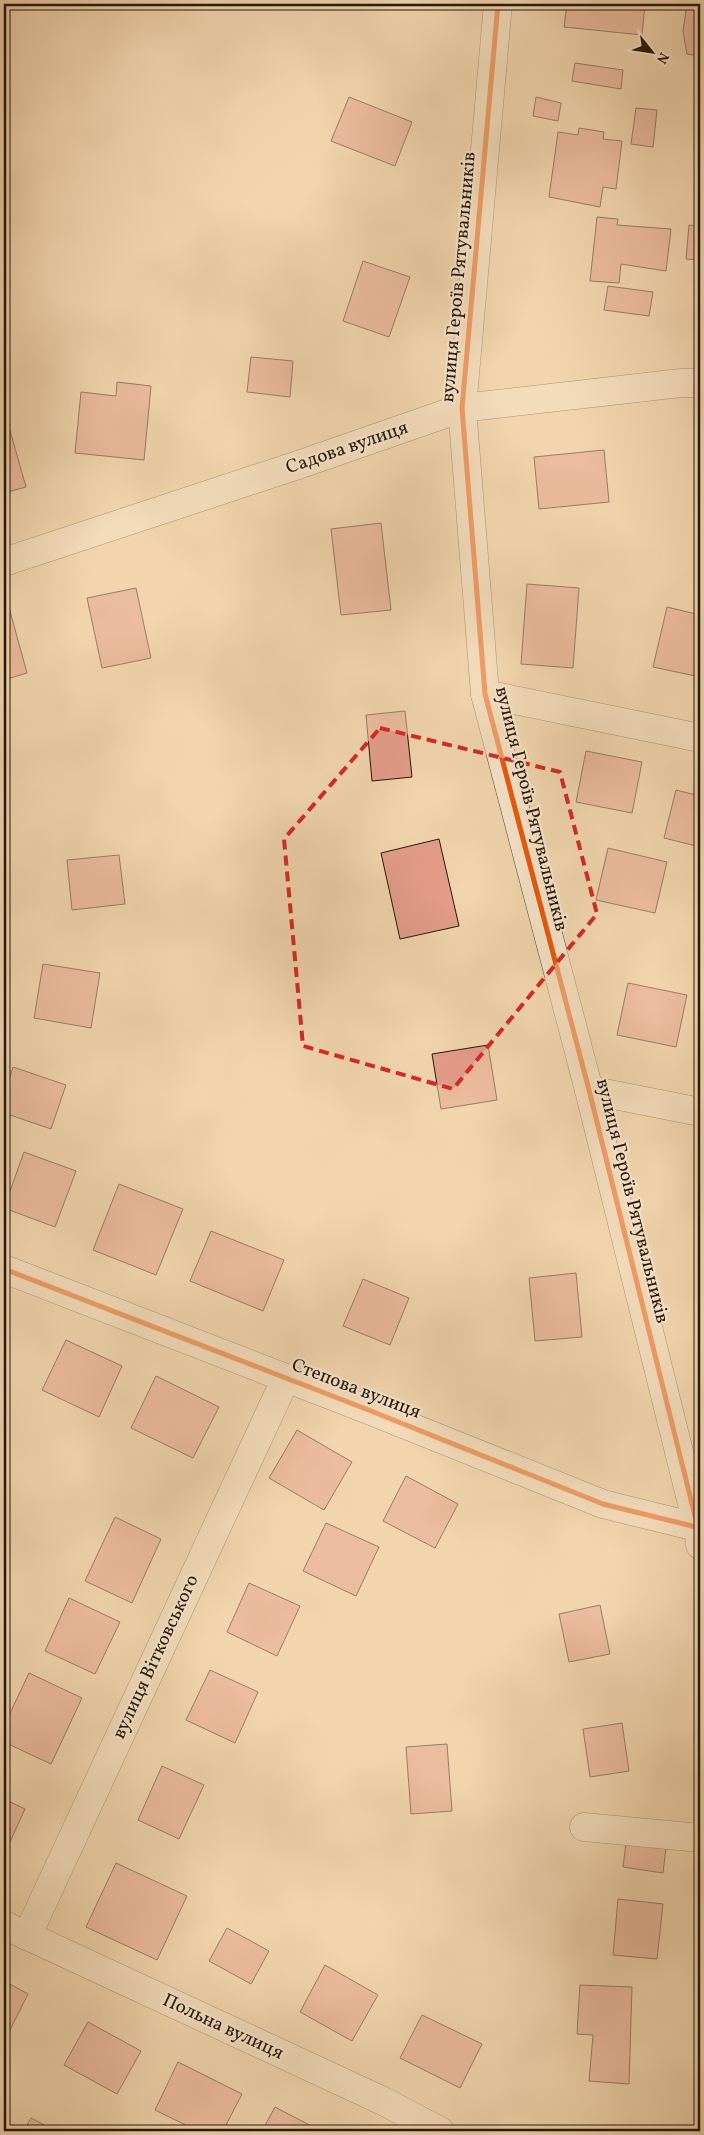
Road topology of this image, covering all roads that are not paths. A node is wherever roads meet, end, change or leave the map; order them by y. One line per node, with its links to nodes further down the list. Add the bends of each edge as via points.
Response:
1 (498, 4): 3 (street, вулиця Героїв Рятувальників)
2 (700, 383): 3 (street, Садова вулиця)
3 (462, 408): 4 (street, Садова вулиця); 5 (street, вулиця Героїв Рятувальників)
4 (4, 562)
5 (484, 694): 6 (street); 7 (street, вулиця Героїв Рятувальників)
6 (700, 738)
7 (589, 1090): 8 (street); 11 (street, вулиця Героїв Рятувальників)
8 (700, 1112)
9 (4, 1269): 10 (street, Степова вулиця)
10 (286, 1378): 11 (street, Степова вулиця, via 603,1504); 14 (street, вулиця Вітковського)
11 (700, 1534)
12 (584, 1827): 13 (street)
13 (700, 1838)
14 (15, 1931): 15 (street, Польна вулиця, via 383,2101)
15 (440, 2131)

